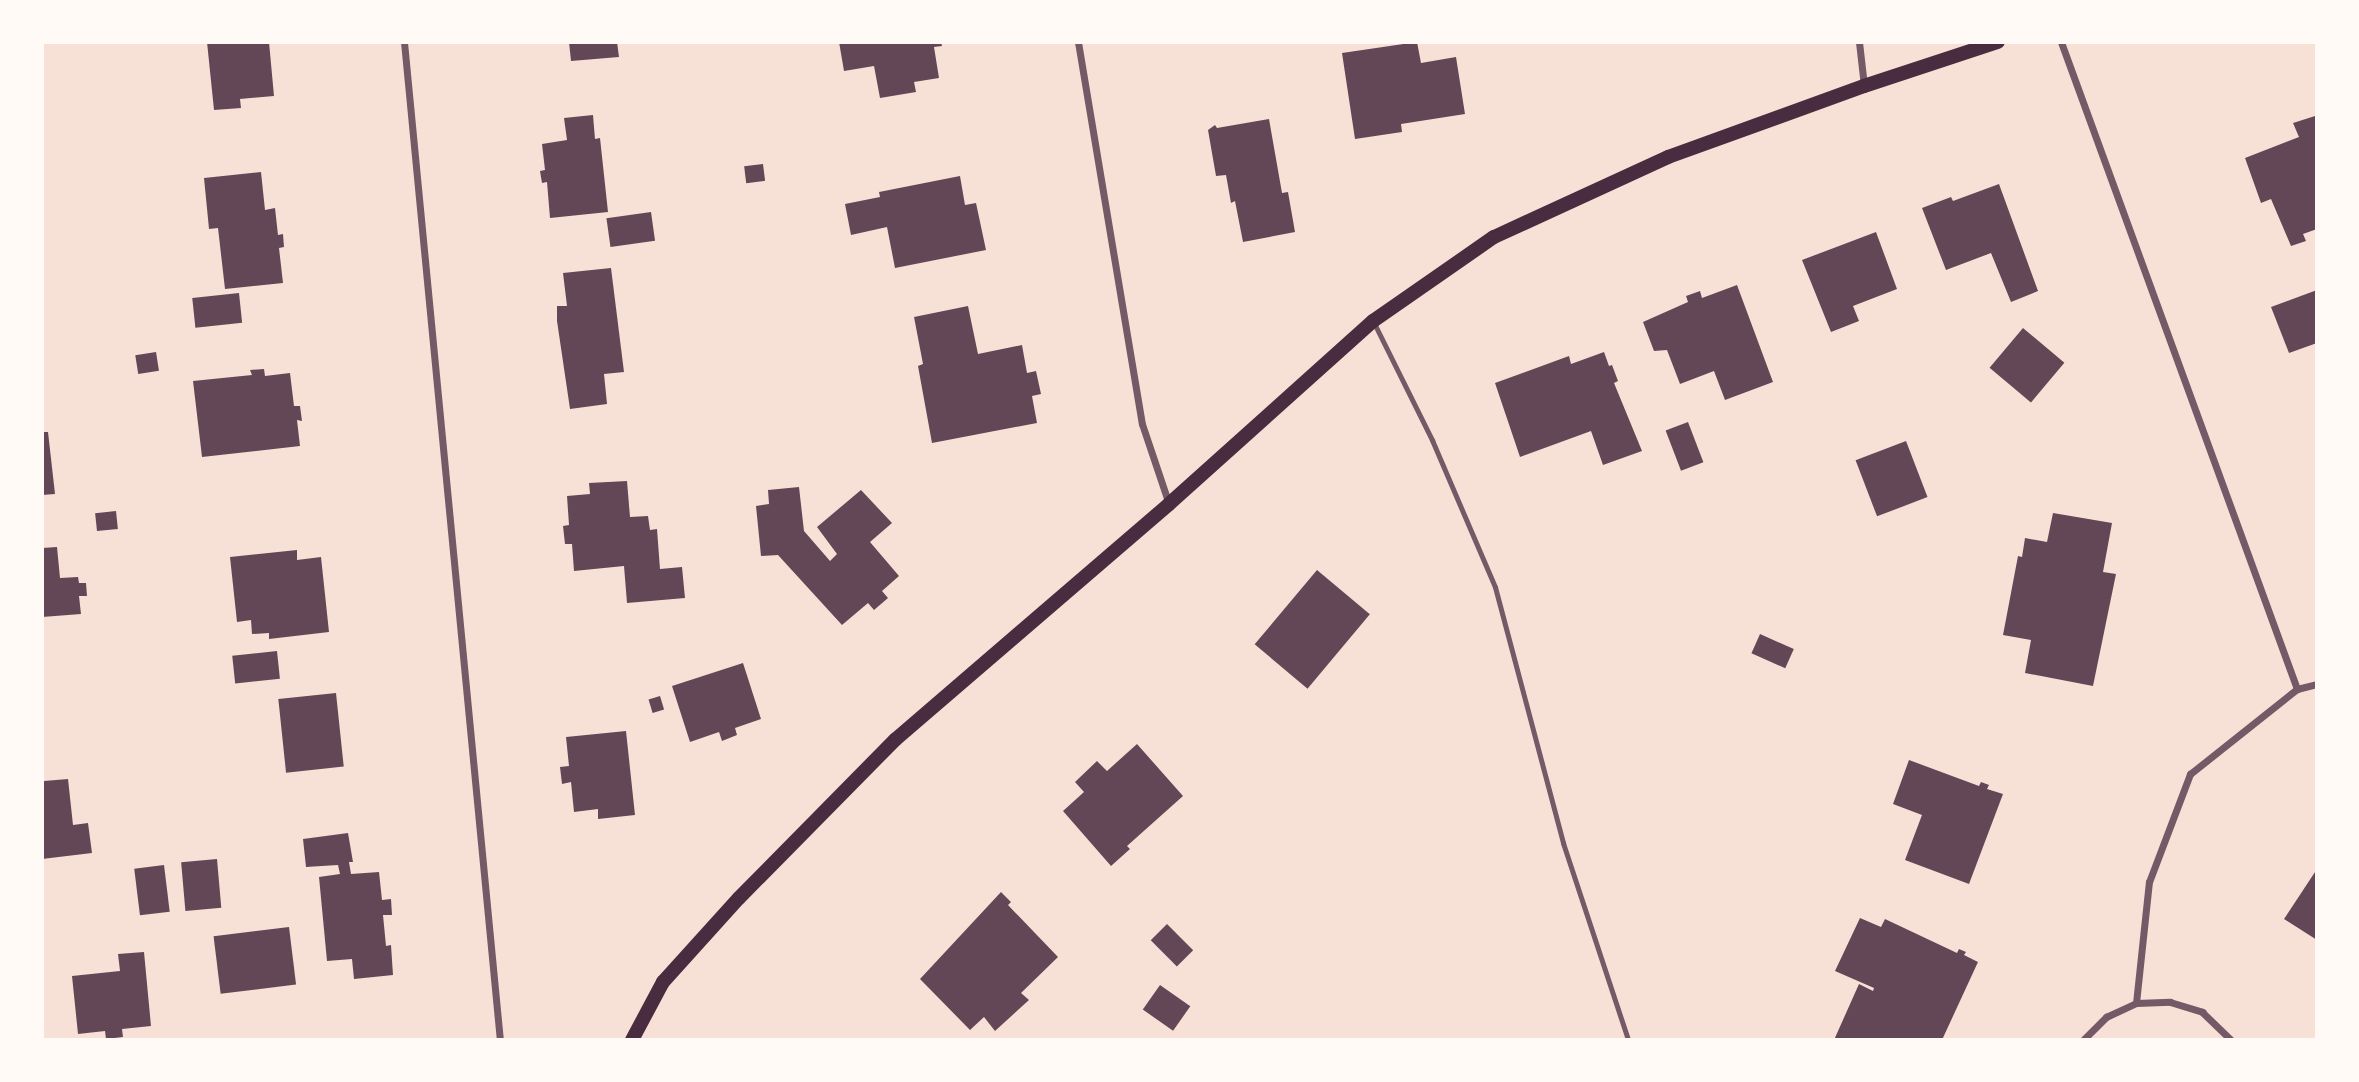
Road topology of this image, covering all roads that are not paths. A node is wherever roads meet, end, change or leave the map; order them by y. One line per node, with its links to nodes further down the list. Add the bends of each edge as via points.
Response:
1 (404, 42): 12 (street)
2 (1078, 42): 8 (street, via 1142,424)
3 (1859, 42): 6 (street)
4 (1998, 42): 6 (main road)
5 (2061, 42): 10 (street)
6 (1864, 86): 7 (main road, via 1668,157 1494,237)
7 (1373, 321): 8 (main road); 14 (lane, via 1432,440 1494,587 1563,843)
8 (1169, 504): 13 (main road, via 896,739 663,982)
9 (2317, 684): 10 (street)
10 (2297, 690): 11 (street, via 2190,774 2149,882)
11 (2136, 1003): 15 (street, via 2106,1017); 16 (street, via 2170,1002 2202,1012)
12 (500, 1040)
13 (632, 1040)
14 (1628, 1040)
15 (2083, 1040)
16 (2231, 1040)

